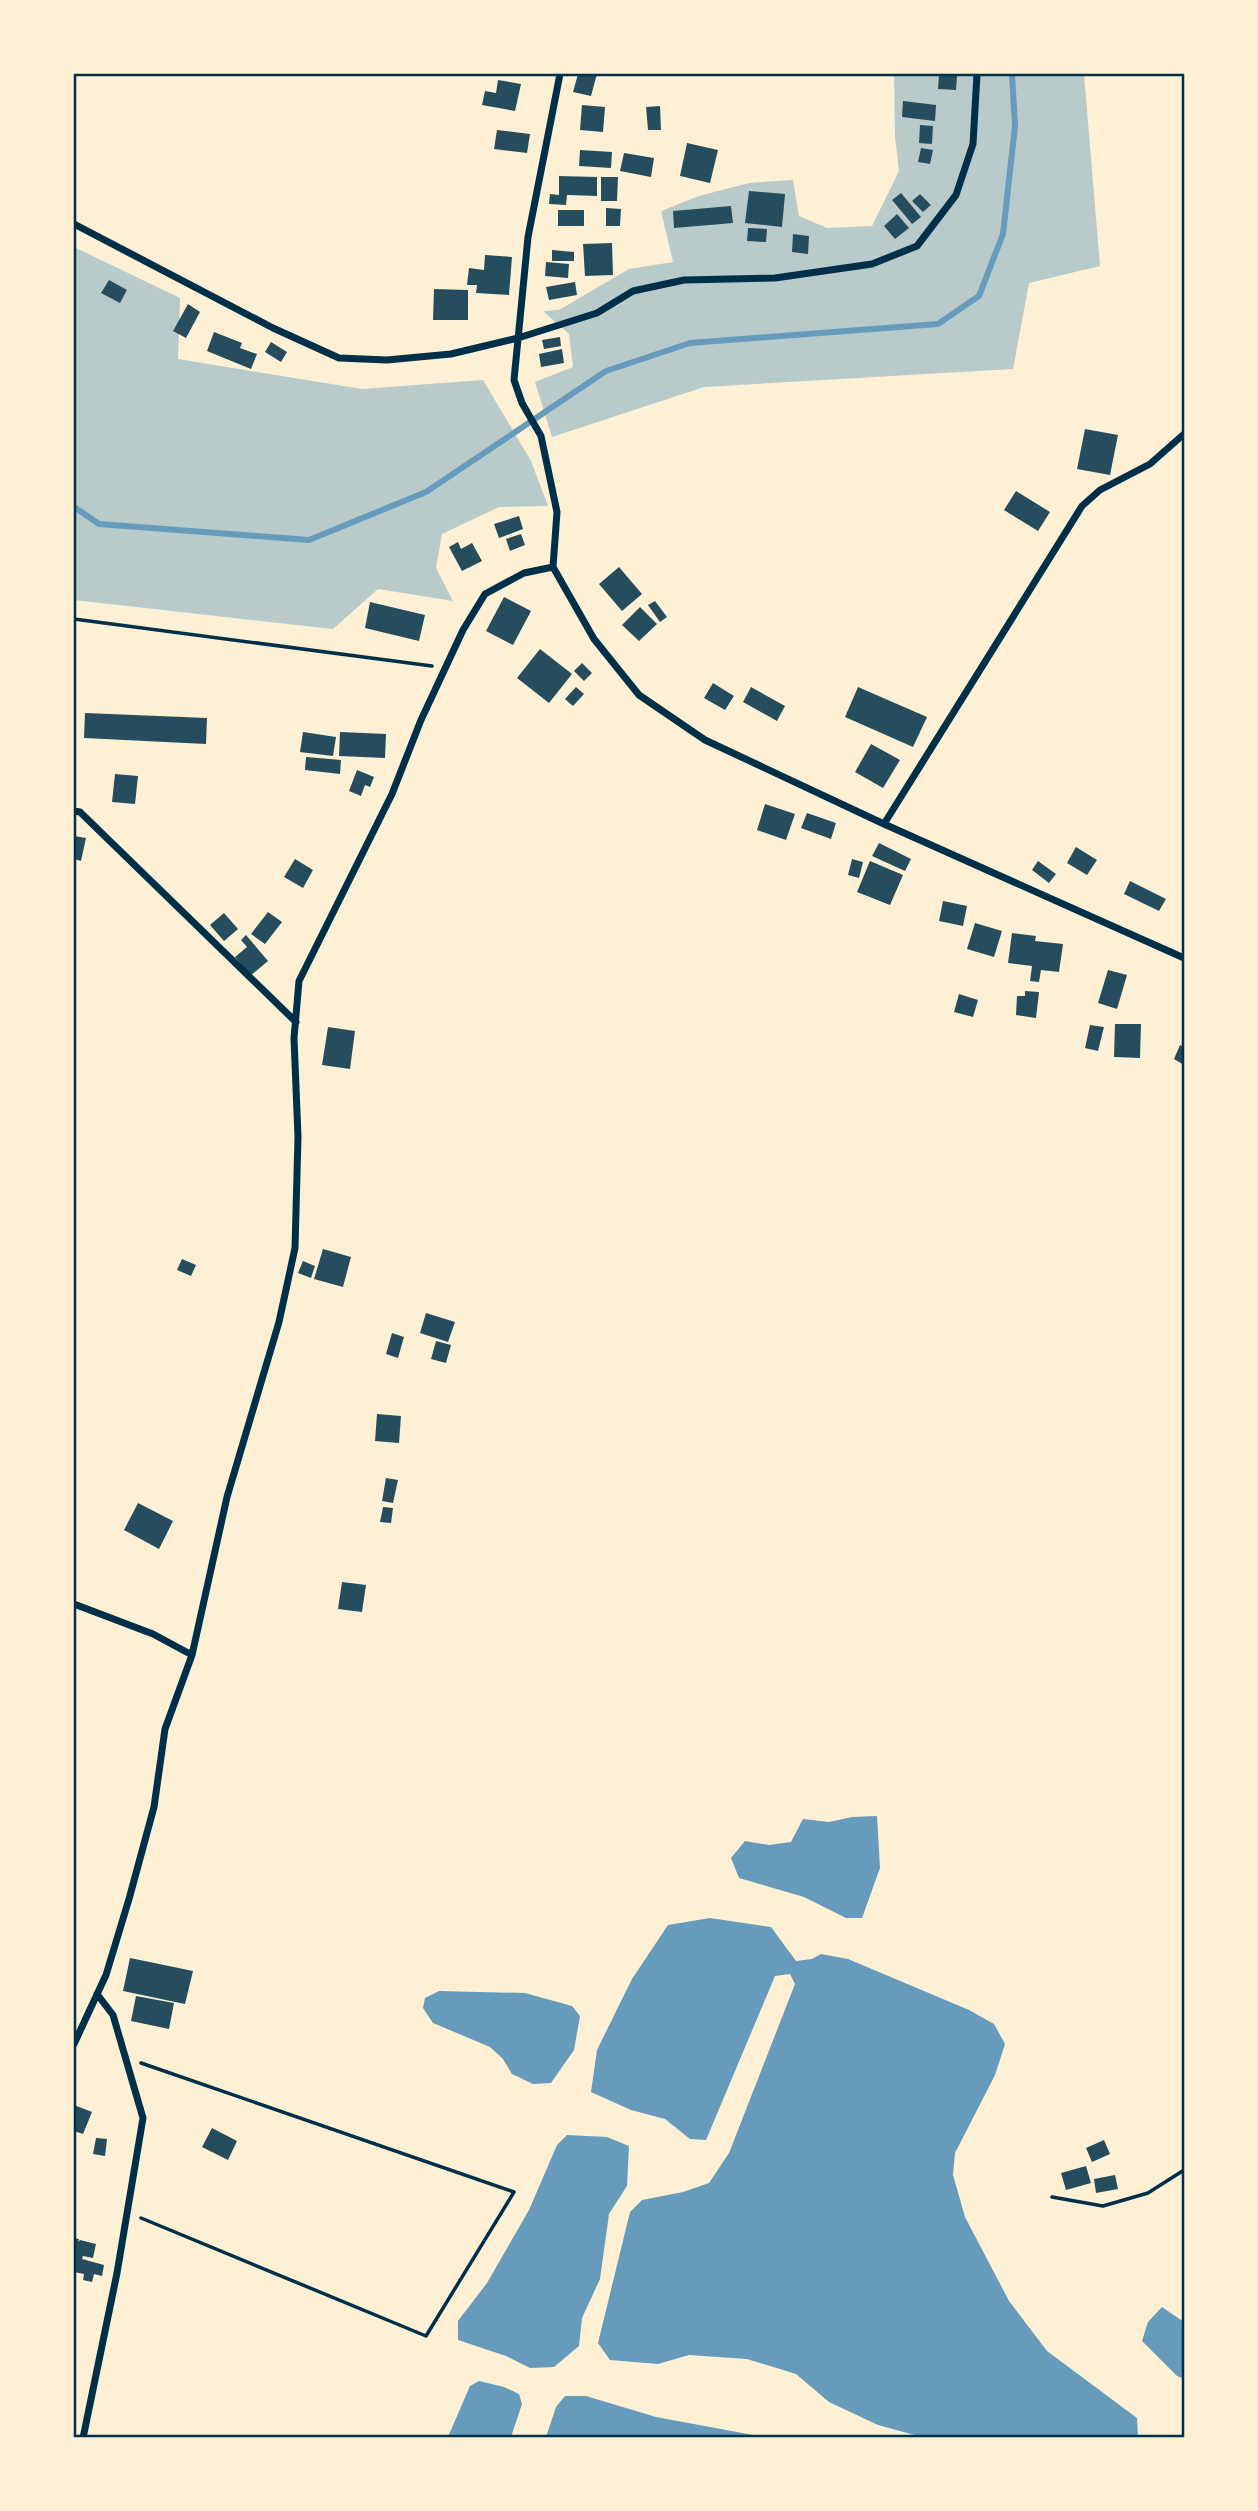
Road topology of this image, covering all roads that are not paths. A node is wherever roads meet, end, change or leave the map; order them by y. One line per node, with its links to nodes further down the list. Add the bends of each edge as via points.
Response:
1 (560, 74): 4 (street, via 528,237)
2 (977, 74): 4 (street, via 973,144 956,195 917,246 872,264 775,278 684,280 645,288 597,313)
3 (74, 224): 4 (street, via 339,358 387,360 451,354)
4 (518, 338): 6 (street, via 514,380 541,436 557,512)
5 (1185, 434): 8 (street, via 1150,464 1100,490 1082,506)
6 (553, 567): 8 (street, via 594,639 639,695 705,740); 10 (street, via 524,573 485,594 463,630 391,794 299,981)
7 (74, 811): 10 (street)
8 (884, 824): 9 (street)
9 (1185, 958)
10 (296, 1022): 12 (street, via 295,1248 279,1322 227,1497)
11 (74, 1604): 12 (street, via 153,1634)
12 (191, 1655): 13 (street, via 165,1729 154,1807)
13 (97, 1993): 14 (street); 15 (street, via 113,2015 143,2118)
14 (74, 2043)
15 (83, 2438)

